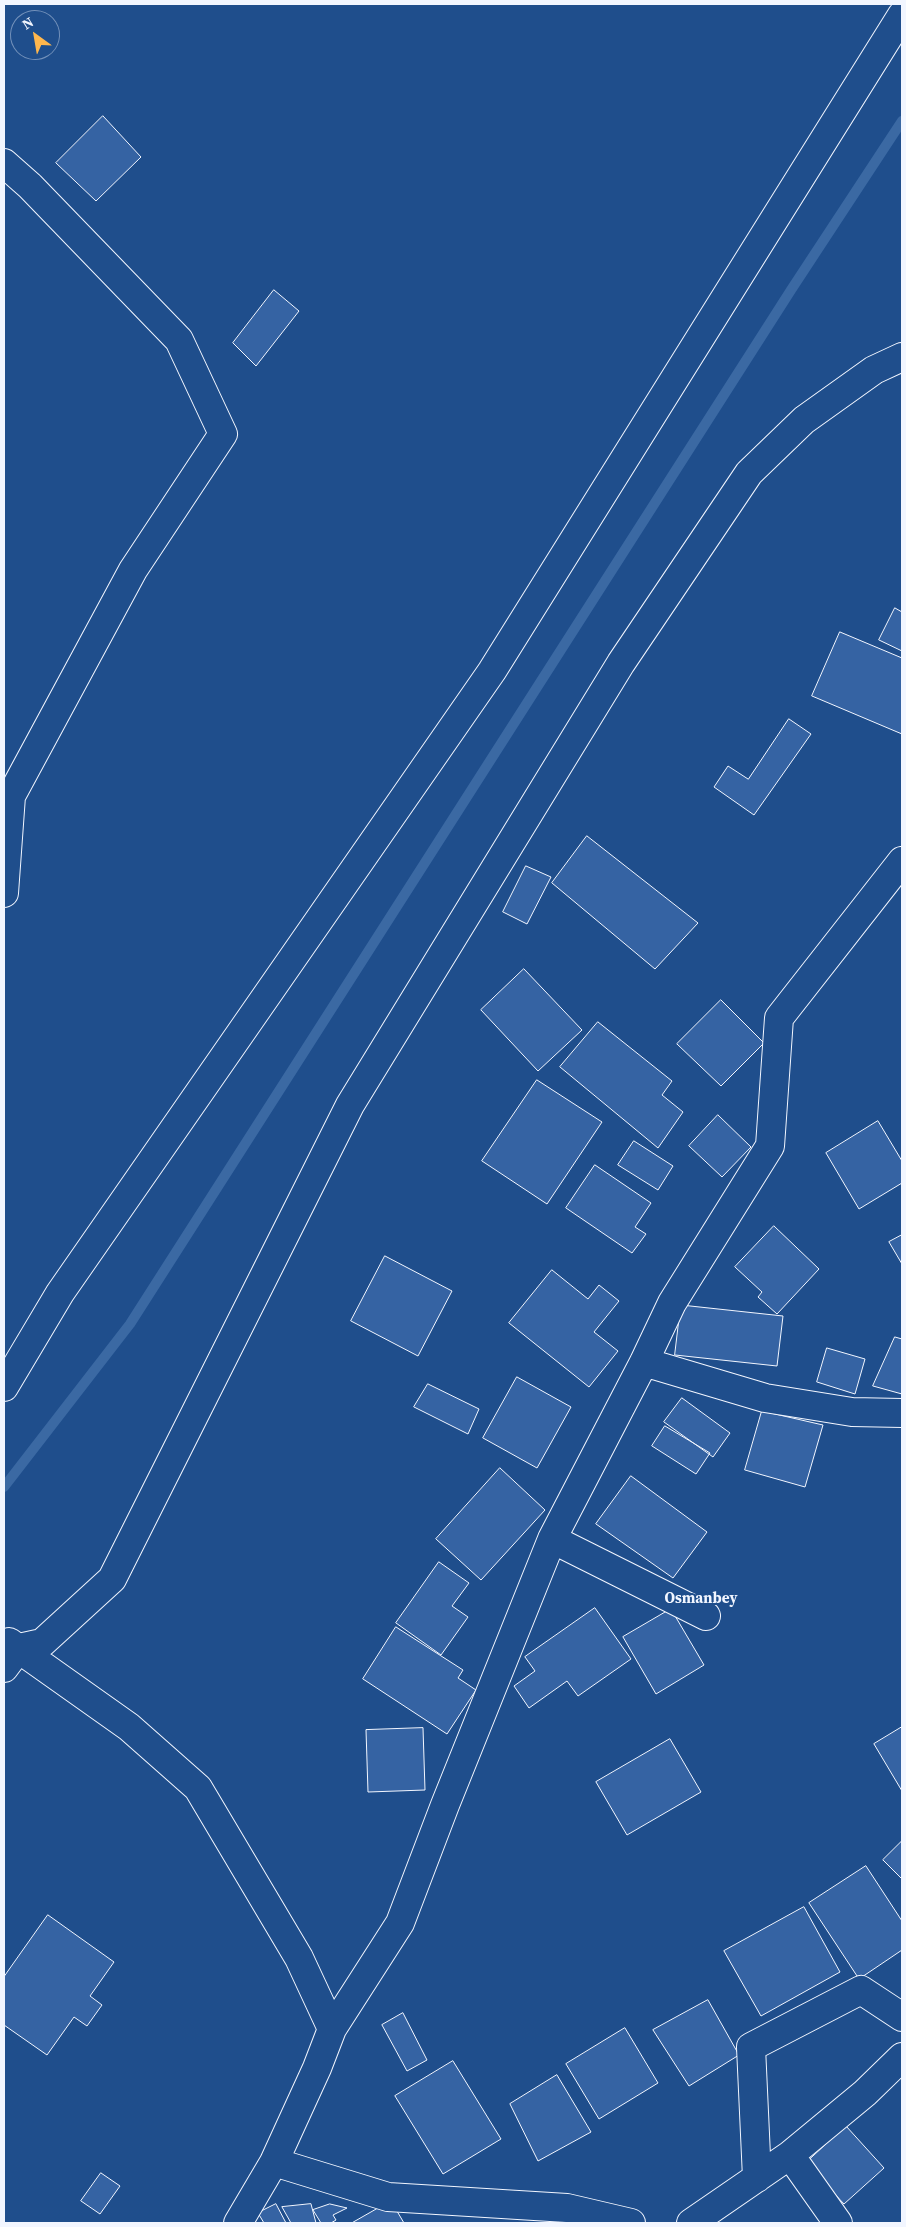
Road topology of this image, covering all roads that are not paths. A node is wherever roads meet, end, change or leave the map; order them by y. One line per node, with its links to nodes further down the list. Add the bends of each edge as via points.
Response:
1 (902, 15): 7 (street, via 492,671 60,1293)
2 (4, 163): 5 (street, via 179,340 223,434 133,570 11,796)
3 (902, 358): 11 (street, via 874,370 804,420 749,473 621,663 350,1105 112,1579 42,1644)
4 (902, 861): 6 (street, via 779,1018 770,1146 672,1303)
5 (4, 893)
6 (644, 1362): 8 (street, via 765,1398 852,1412); 9 (street)
7 (4, 1387)
8 (902, 1413)
9 (552, 1540): 10 (street); 13 (street, via 400,1922)
10 (706, 1616)
11 (9, 1652): 13 (street, via 129,1727 198,1788 299,1958)
12 (902, 2017): 17 (street, via 861,1990 751,2047)
13 (332, 2029): 16 (street)
14 (902, 2057): 15 (street, via 866,2093)
15 (790, 2155): 17 (street); 21 (street)
16 (274, 2162): 18 (street); 19 (street, via 388,2197 568,2208)
17 (757, 2178): 20 (street)
18 (238, 2223)
19 (631, 2223)
20 (690, 2223)
21 (838, 2223)

